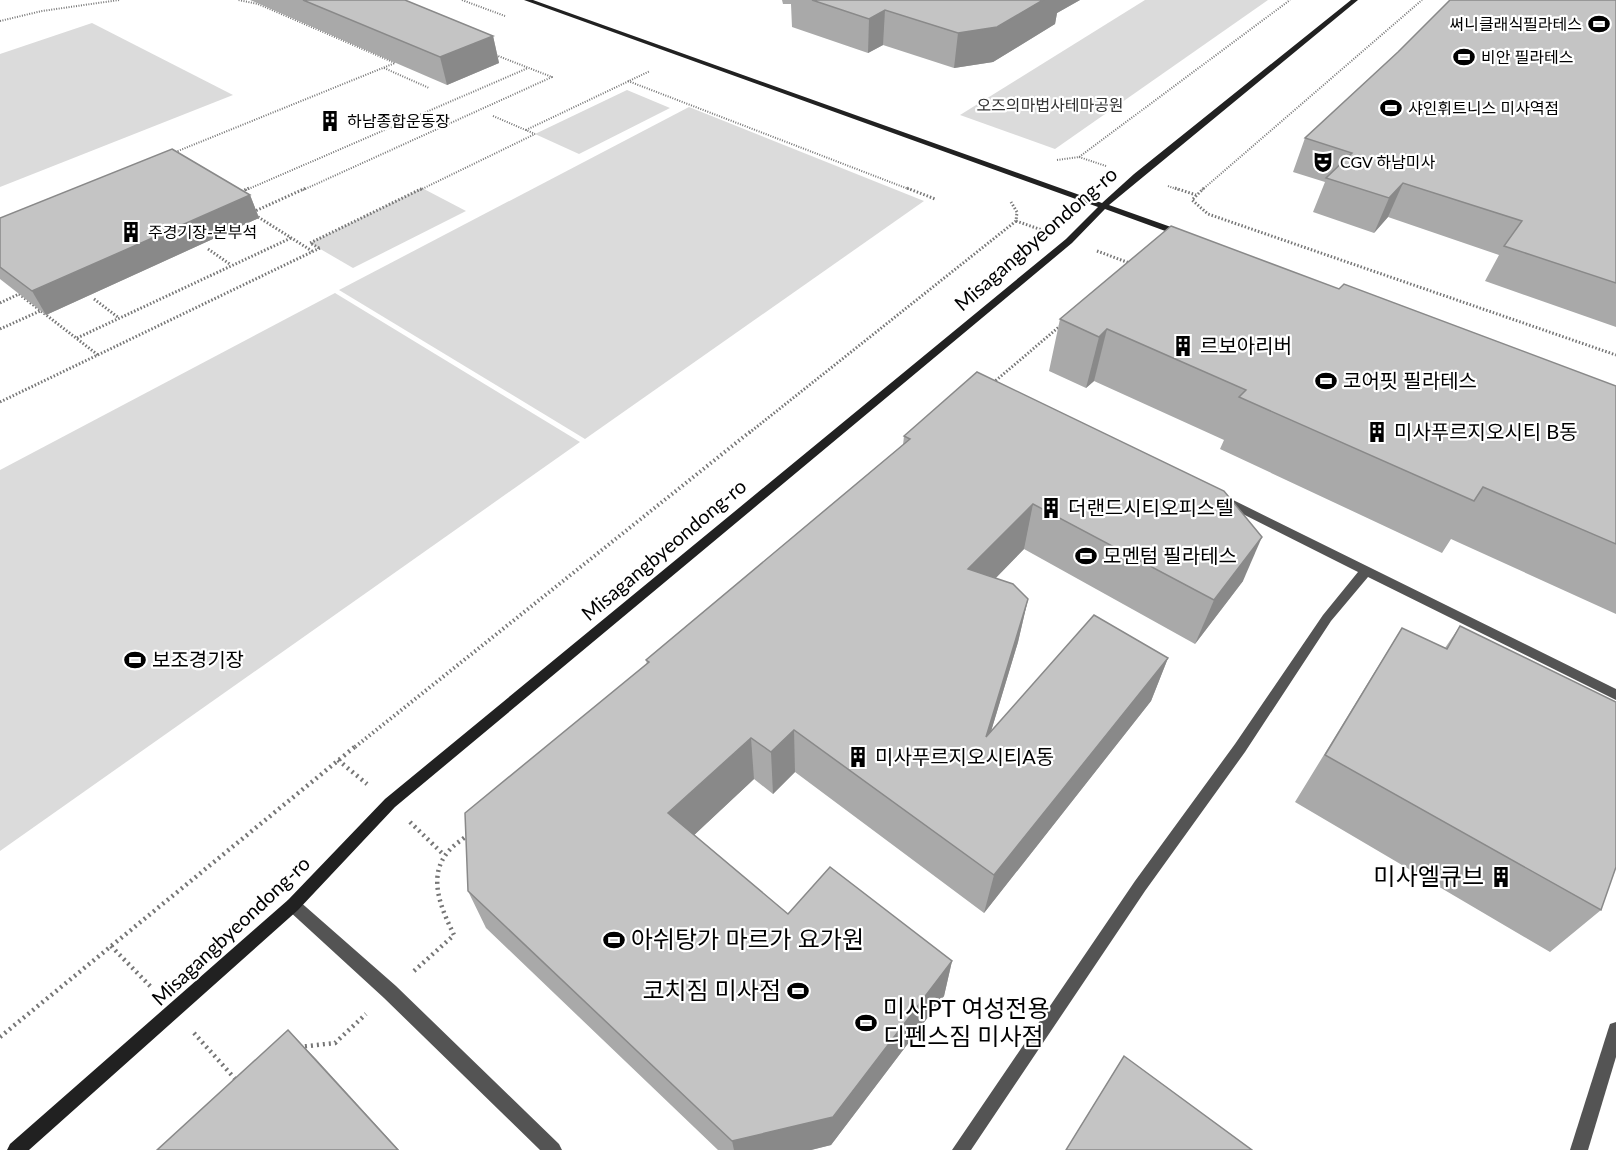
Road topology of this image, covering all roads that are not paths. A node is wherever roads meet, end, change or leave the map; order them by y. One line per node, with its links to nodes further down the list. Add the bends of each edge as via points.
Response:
1 (527, 0): 3 (main road)
2 (1355, 0): 3 (main road, Misagangbyeondong-ro)
3 (1104, 205): 4 (main road); 8 (main road, Misagangbyeondong-ro, via 1069,241 390,803)
4 (1194, 239)
5 (1209, 492): 6 (street)
6 (1366, 571): 7 (street); 12 (street, via 1327,618)
7 (1616, 695)
8 (293, 905): 10 (main road, Misagangbyeondong-ro); 11 (street, via 390,992)
9 (1616, 1030): 13 (street)
10 (16, 1150)
11 (552, 1150)
12 (961, 1150)
13 (1579, 1150)

